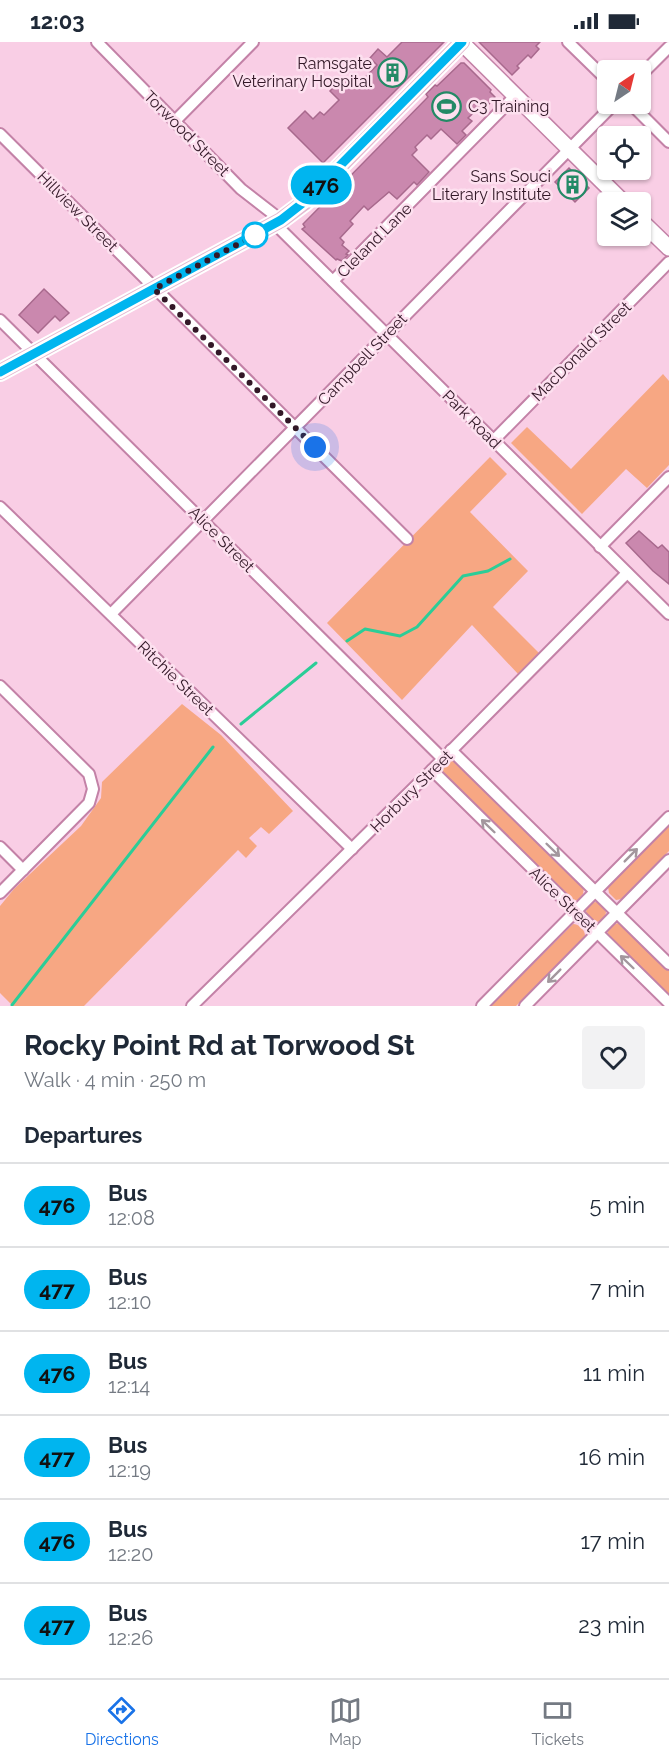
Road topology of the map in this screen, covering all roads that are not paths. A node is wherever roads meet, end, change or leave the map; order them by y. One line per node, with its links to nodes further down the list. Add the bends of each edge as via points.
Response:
1 (97, 42): 11 (street, Torwood Street)
2 (253, 42): 11 (street)
3 (461, 42): 8 (main road); 16 (main road, via 304,202)
4 (568, 42): 7 (street)
5 (669, 47): 6 (street)
6 (651, 65)
7 (597, 70)
8 (515, 96): 14 (main road); 20 (street, Cleland Lane)
9 (604, 114): 14 (street, Campbell Street)
10 (641, 114): 13 (street)
11 (175, 121): 16 (street, Torwood Street)
12 (0, 134): 21 (street, Hillview Street)
13 (669, 141)
14 (569, 149): 15 (main road); 23 (street, Campbell Street)
15 (613, 192)
16 (278, 222): 20 (street, Park Road); 21 (main road)
17 (651, 231): 18 (main road)
18 (669, 248)
19 (669, 262): 27 (street, MacDonald Street)
20 (333, 281): 23 (street, Park Road)
21 (154, 289): 24 (main road); 26 (street, Hillview Street)
22 (0, 320): 24 (street, Alice Street)
23 (386, 334): 26 (street, Campbell Street); 27 (street, Park Road)
24 (34, 353): 25 (main road); 30 (street, Alice Street)
25 (0, 372)
26 (295, 427): 30 (street, Campbell Street); 31 (street, Hillview Street)
27 (494, 440): 32 (street, Park Road)
28 (669, 477): 32 (street)
29 (0, 507): 34 (street, Ritchie Street)
30 (203, 520): 34 (street, Campbell Street); 38 (street, Alice Street)
31 (407, 539)
32 (600, 547): 33 (street, Park Road)
33 (627, 573): 35 (street, Park Road); 37 (street, Horbury Street)
34 (111, 614): 42 (street, Ritchie Street)
35 (669, 614)
36 (0, 686): 44 (street, via 89,774 93,786 89,803)
37 (452, 750): 38 (street, Horbury Street); 45 (street, Alice Street, one-way to 45)
38 (442, 759): 39 (street, Horbury Street)
39 (432, 770): 42 (street, Horbury Street); 47 (street, Alice Street, one-way to 39)
40 (669, 817): 45 (street, one-way to 40)
41 (0, 847): 44 (street)
42 (352, 849): 52 (street, Horbury Street)
43 (669, 860): 48 (street)
44 (23, 870): 46 (street)
45 (596, 891): 47 (street); 48 (street, Alice Street)
46 (0, 893)
47 (575, 911): 49 (street, Alice Street); 53 (street)
48 (617, 913): 49 (street); 50 (street, Alice Street)
49 (597, 933): 51 (street, Alice Street, one-way to 49); 54 (street, one-way to 54)
50 (669, 964)
51 (669, 1003)
52 (192, 1006)
53 (482, 1006)
54 (525, 1006)

